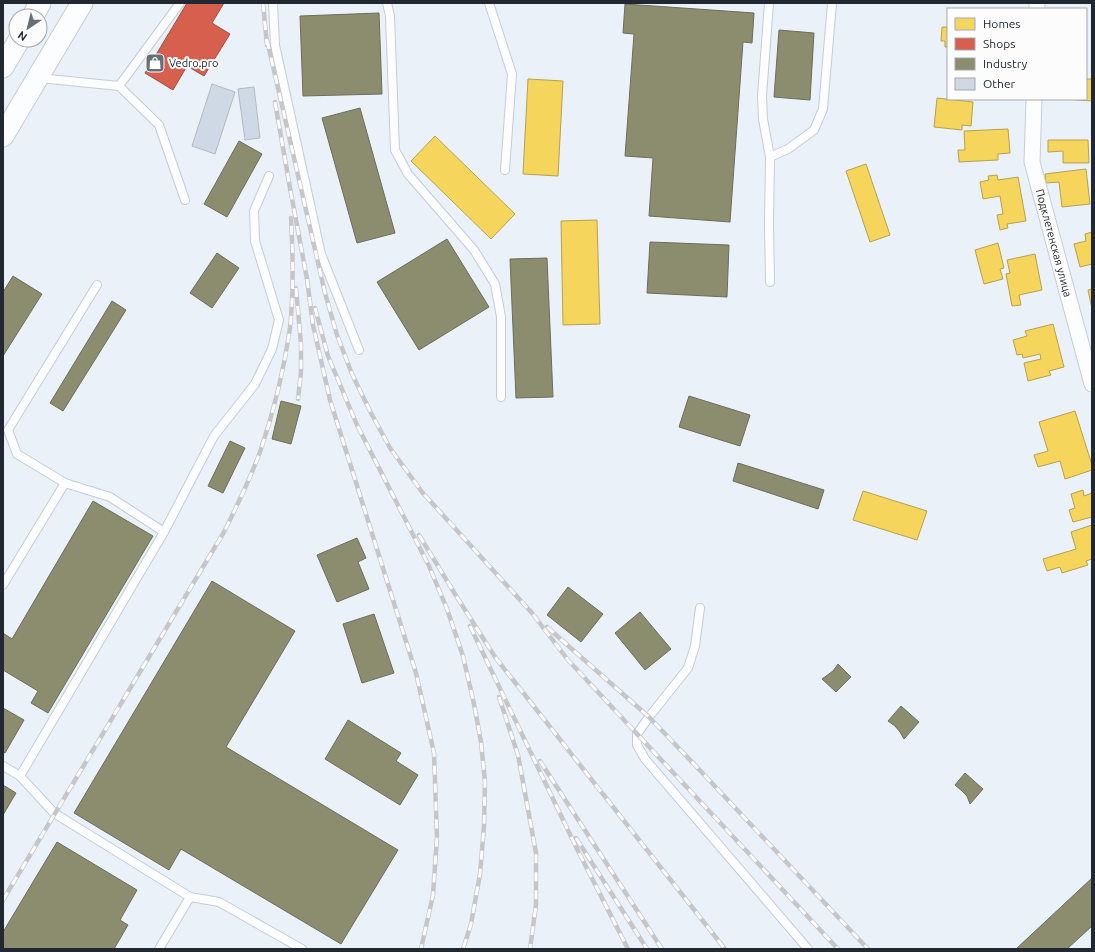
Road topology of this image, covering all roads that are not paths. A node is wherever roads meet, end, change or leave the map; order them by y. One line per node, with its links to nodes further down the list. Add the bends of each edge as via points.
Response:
1 (82, 3): 10 (main road)
2 (180, 3): 11 (lane)
3 (273, 3): 20 (lane, via 275,45 321,254)
4 (387, 3): 22 (lane, via 390,16 395,150 408,174 474,250 495,284 501,317)
5 (489, 3): 15 (lane, via 512,74)
6 (770, 3): 14 (lane, via 762,96 762,119)
7 (832, 3): 14 (lane, via 823,109 814,130 788,149)
8 (14, 48): 9 (main road)
9 (3, 67)
10 (38, 78): 11 (lane); 13 (main road)
11 (119, 86): 17 (lane, via 159,125)
12 (1034, 100): 21 (street, Подклетенская улица, via 1032,162)
13 (3, 136)
14 (770, 157): 18 (lane)
15 (505, 170)
16 (269, 176): 24 (lane, via 254,211 255,241 279,320 272,349 255,384 214,436)
17 (185, 200)
18 (770, 282)
19 (97, 285): 23 (lane, via 8,430 17,454)
20 (359, 350)
21 (1092, 384)
22 (501, 397)
23 (65, 483): 24 (lane, via 110,497); 25 (lane)
24 (164, 532): 28 (lane)
25 (3, 585)
26 (700, 608): 32 (lane, via 695,646 688,668 637,734 637,745 645,760)
27 (3, 766): 28 (lane)
28 (20, 776): 29 (lane, via 54,813)
29 (190, 897): 30 (lane); 31 (lane, via 219,902)
30 (159, 949)
31 (302, 949)
32 (808, 949)

